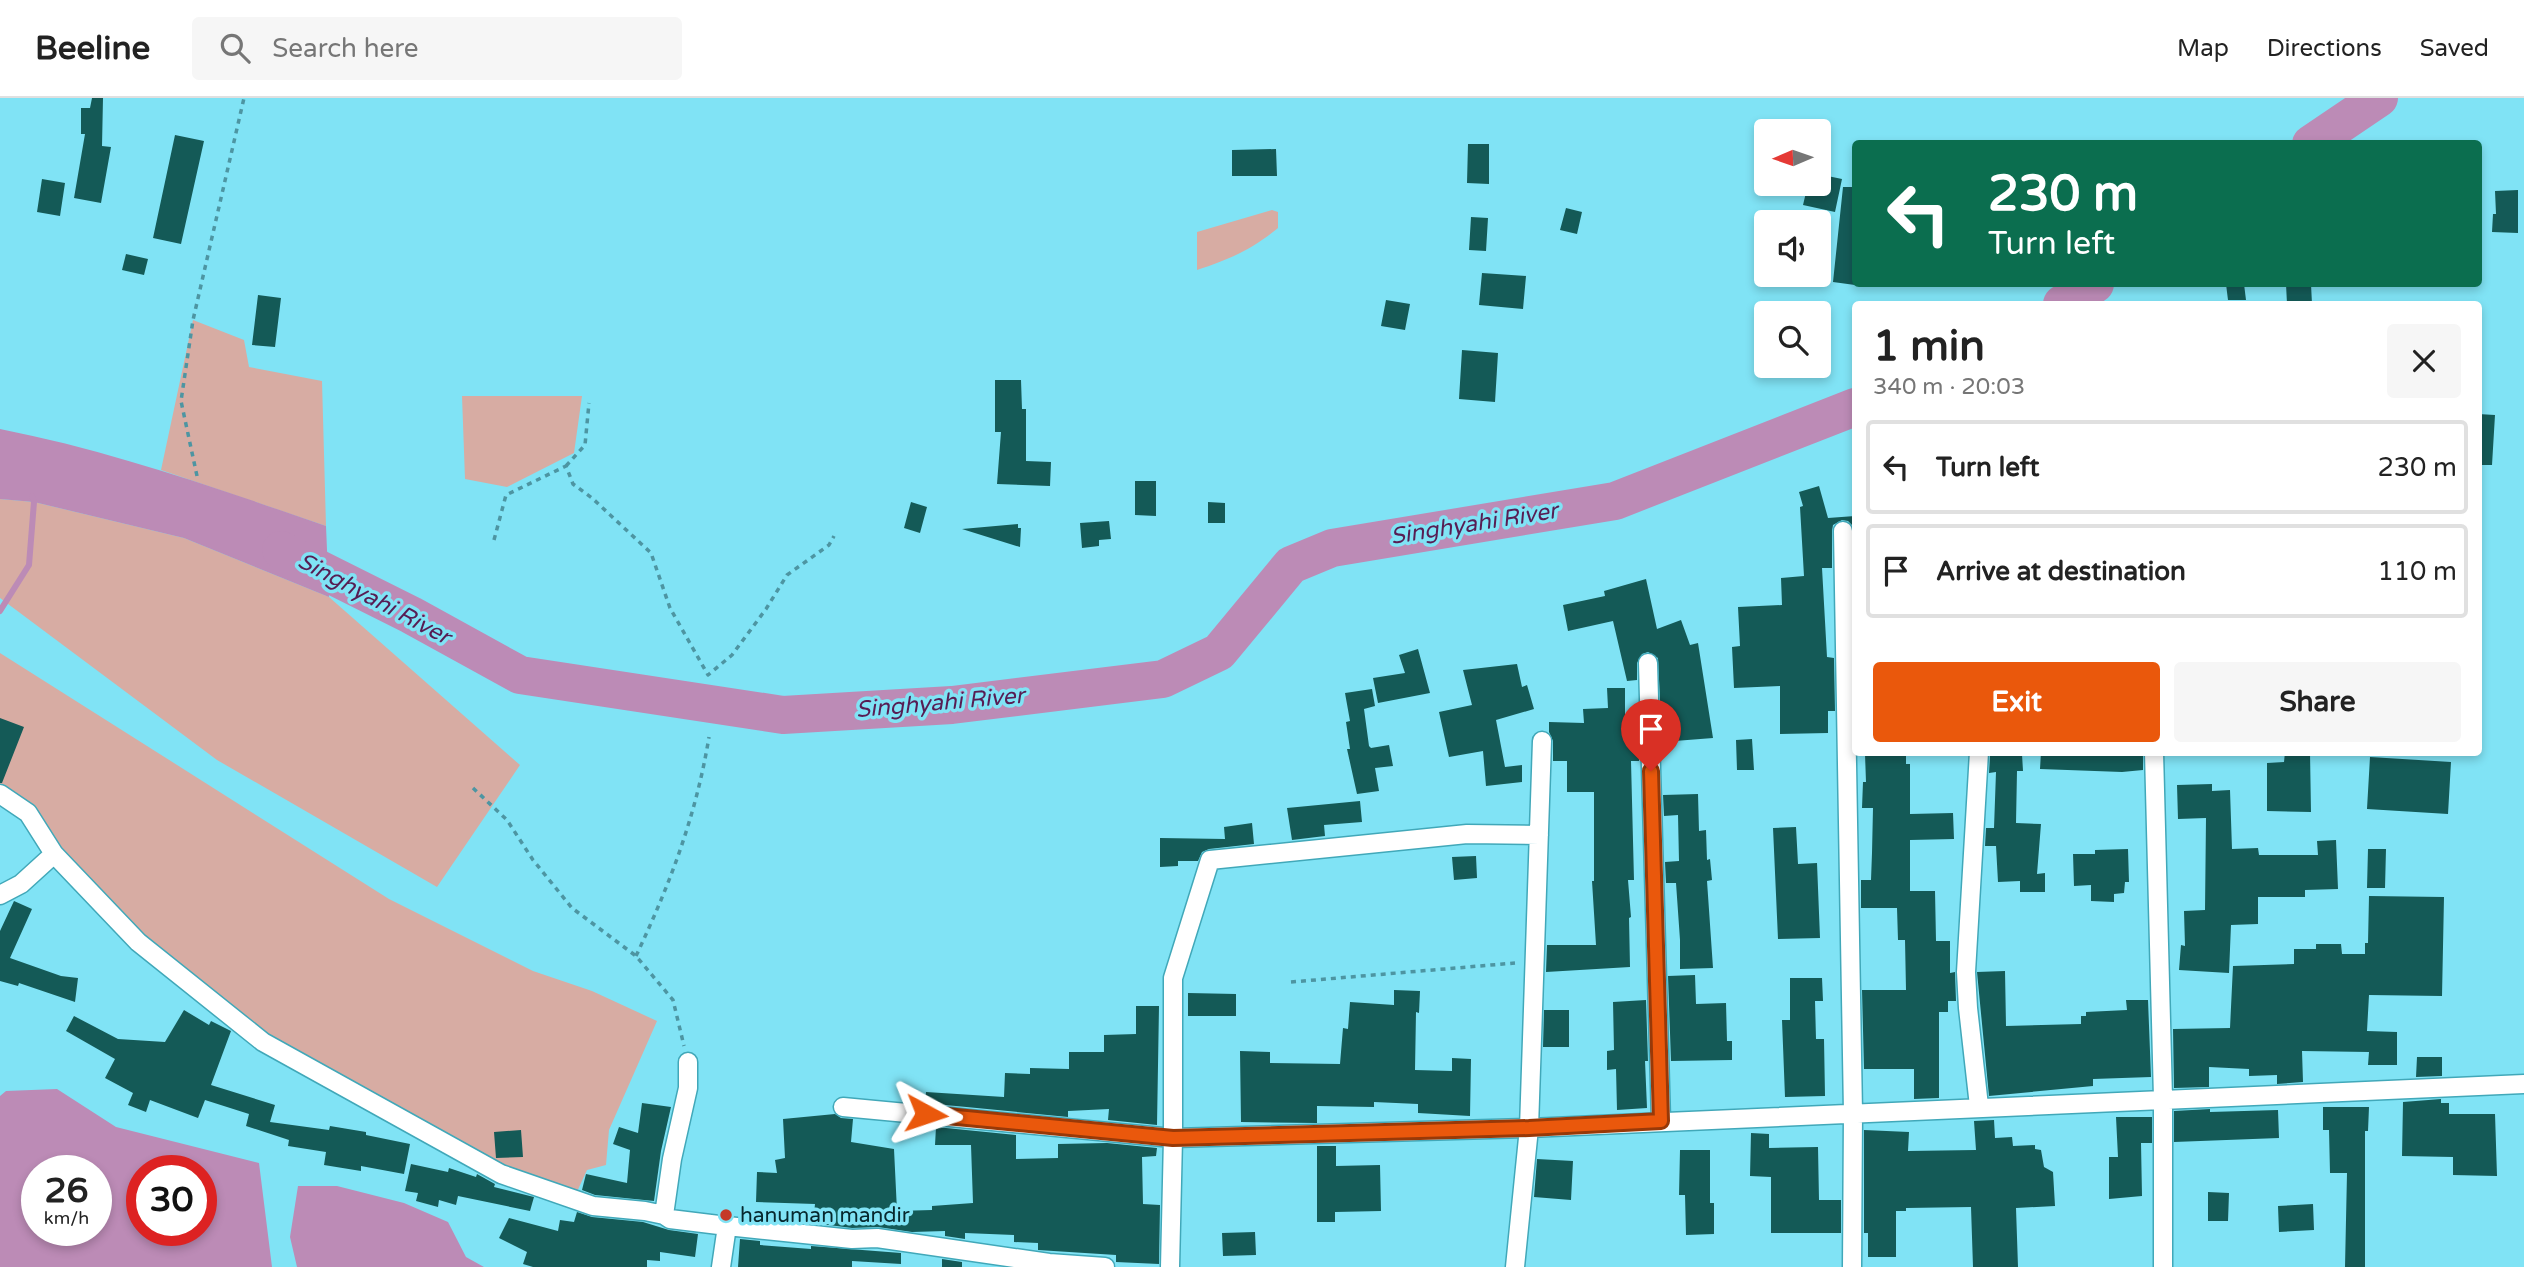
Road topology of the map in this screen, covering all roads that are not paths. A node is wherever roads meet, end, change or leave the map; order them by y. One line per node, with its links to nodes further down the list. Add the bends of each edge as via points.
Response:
1 (1843, 531): 15 (street)
2 (1648, 663): 16 (street)
3 (1542, 741): 7 (street)
4 (1979, 756): 13 (street, via 1966,972)
5 (2154, 756): 12 (street)
6 (0, 794): 8 (street, via 27,813)
7 (1539, 835): 17 (street); 18 (street, via 1467,834 1210,860 1173,978)
8 (54, 854): 9 (street, via 21,884); 19 (street, via 138,942 263,1042 501,1174 593,1206)
9 (0, 895)
10 (688, 1062): 19 (street, via 688,1087)
11 (2524, 1084): 12 (street)
12 (2162, 1098): 13 (street); 26 (street)
13 (1979, 1106): 15 (street)
14 (843, 1107): 18 (street)
15 (1853, 1113): 16 (street); 25 (street)
16 (1661, 1121): 17 (street)
17 (1529, 1128): 18 (street); 24 (street)
18 (1173, 1138): 23 (street)
19 (664, 1215): 20 (street)
20 (727, 1226): 21 (street); 22 (street, via 877,1238)
21 (721, 1267)
22 (1105, 1267)
23 (1170, 1267)
24 (1515, 1267)
25 (1852, 1267)
26 (2163, 1267)

